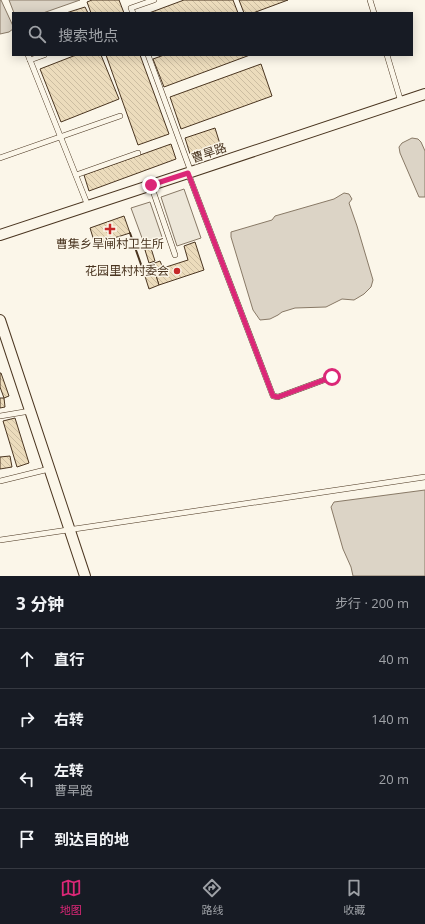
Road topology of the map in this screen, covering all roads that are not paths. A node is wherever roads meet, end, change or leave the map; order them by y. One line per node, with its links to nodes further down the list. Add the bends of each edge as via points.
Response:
1 (154, 0): 3 (lane, via 131,8)
2 (370, 0): 4 (lane)
3 (133, 12)
4 (374, 12)
5 (148, 56): 14 (lane)
6 (387, 56): 9 (lane)
7 (29, 57): 11 (lane)
8 (425, 94): 9 (street, 曹旱路)
9 (401, 102): 14 (street, 曹旱路)
10 (120, 116): 11 (lane)
11 (61, 137): 13 (lane); 15 (lane)
12 (138, 153): 15 (lane)
13 (0, 158)
14 (190, 173): 16 (street, 曹旱路); 21 (lane, via 273,396 278,397)
15 (76, 175): 17 (lane)
16 (151, 185): 17 (street, 曹旱路); 19 (lane)
17 (88, 206): 18 (street, 曹旱路)
18 (0, 235)
19 (174, 256)
20 (0, 320): 22 (street)
21 (332, 377)
22 (30, 411): 23 (lane); 24 (street)
23 (0, 416)
24 (49, 469): 26 (lane); 27 (street)
25 (425, 478): 27 (lane)
26 (0, 481)
27 (69, 530): 28 (lane); 29 (street)
28 (0, 540)
29 (85, 576)

